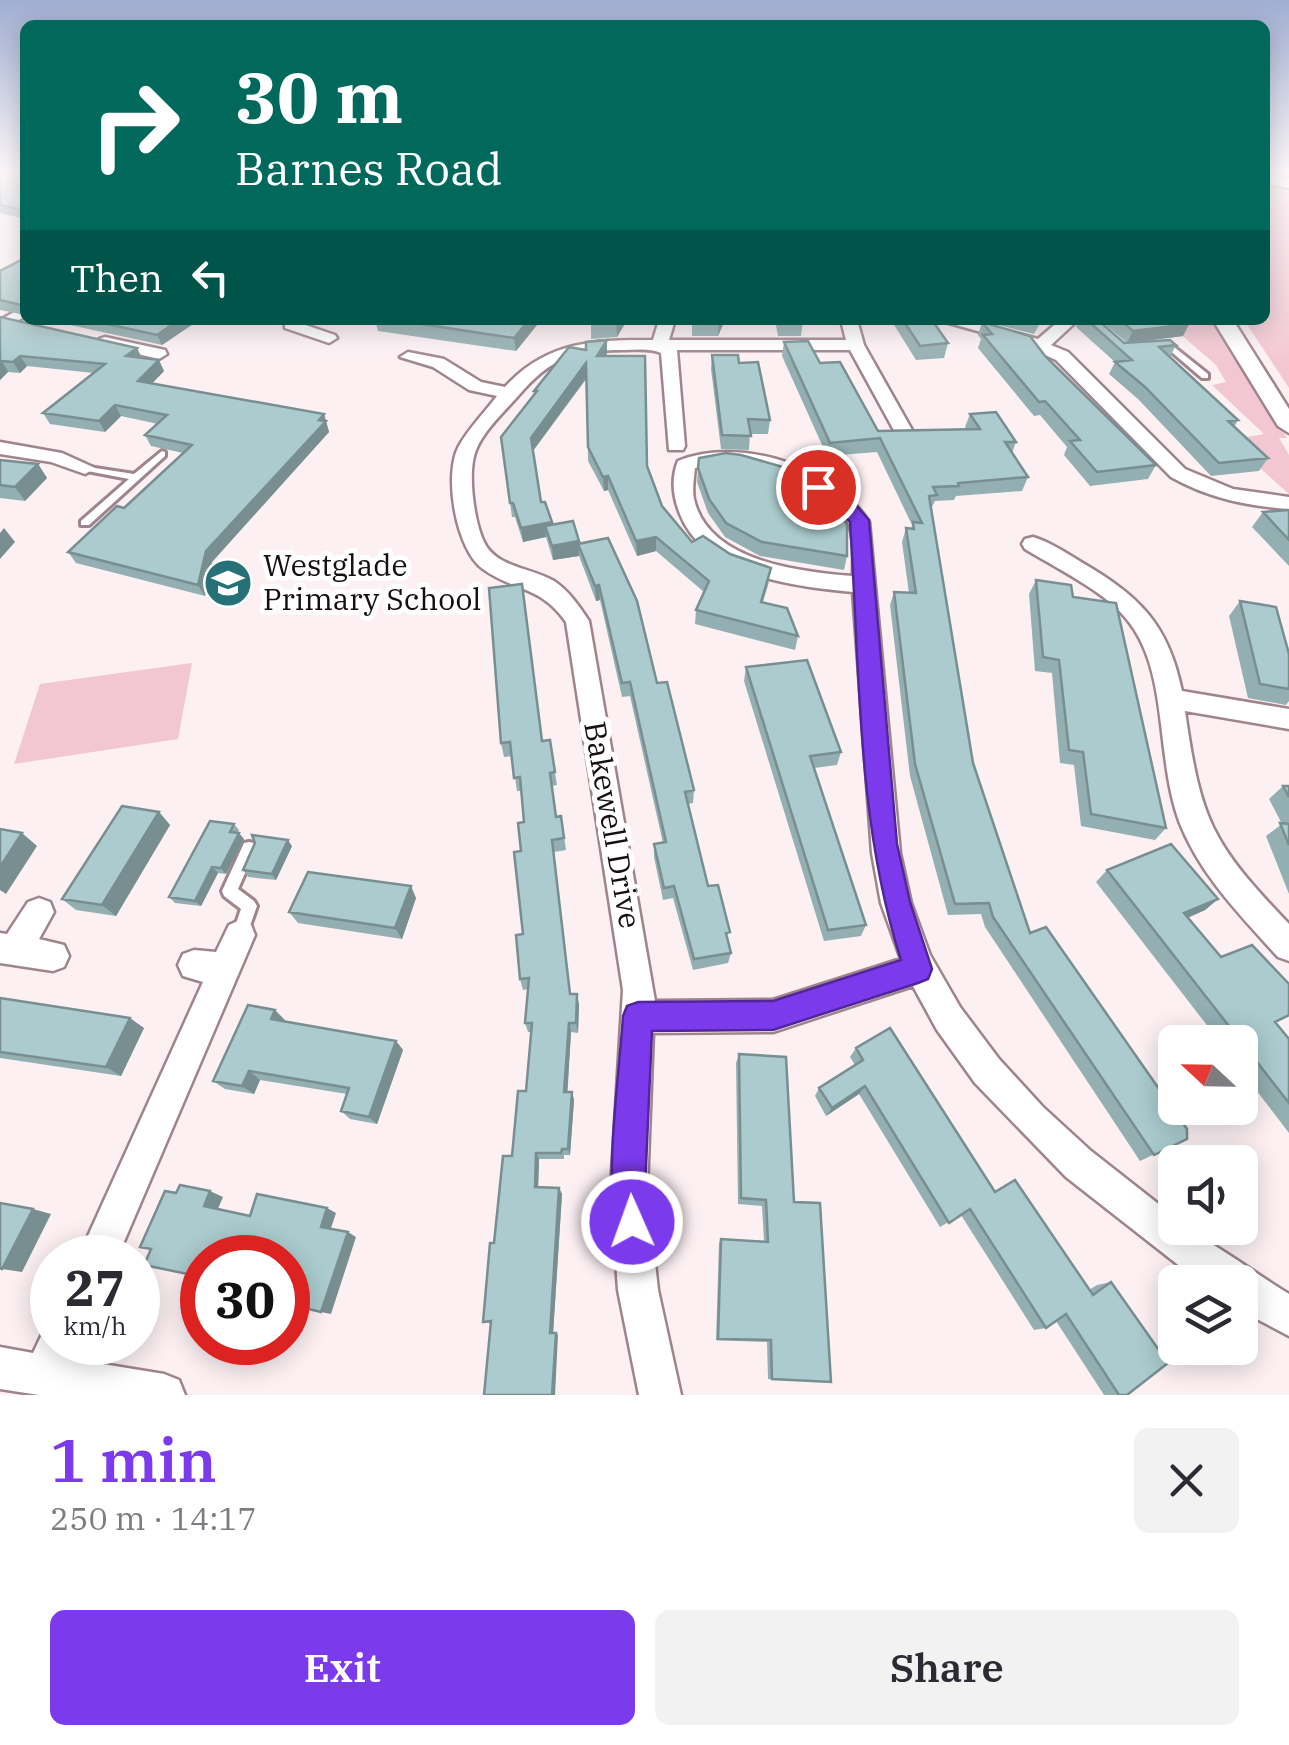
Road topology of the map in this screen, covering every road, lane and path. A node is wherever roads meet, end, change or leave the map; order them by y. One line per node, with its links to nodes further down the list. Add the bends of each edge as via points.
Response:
1 (37, 325): 8 (street)
2 (292, 325): 9 (street)
3 (664, 325): 14 (street)
4 (850, 325): 11 (street)
5 (965, 325): 12 (street)
6 (1064, 325): 12 (street)
7 (1226, 325): 20 (street)
8 (43, 327)
9 (328, 329)
10 (94, 339): 15 (street)
11 (856, 345): 14 (street); 19 (street, via 899,422)
12 (1041, 345): 28 (street, via 1072,362 1178,473 1221,494)
13 (1154, 347): 17 (lane, via 1169,345)
14 (665, 348): 18 (street, Bakewell Drive, via 557,351 535,364); 21 (street)
15 (159, 354)
16 (408, 357): 18 (street, via 444,357 474,386)
17 (1206, 376)
18 (511, 394): 41 (street, Bakewell Drive, via 467,448 467,528 482,560 556,591 577,621)
19 (916, 414)
20 (1289, 426)
21 (682, 440)
22 (73, 444): 25 (street)
23 (0, 448): 25 (street)
24 (162, 454): 27 (lane)
25 (54, 457): 26 (street)
26 (85, 468): 27 (lane)
27 (136, 477): 29 (lane)
28 (1289, 503)
29 (85, 523)
30 (1033, 544): 32 (street, via 1048,565 1103,587 1144,623 1160,650)
31 (864, 585): 31 (street, via 808,582 714,546 691,515 683,491 686,464 707,458 776,464 842,501 859,520); 40 (street, via 884,844)
32 (1168, 698): 33 (street); 37 (street, via 1194,821 1224,873)
33 (1289, 719)
34 (249, 848): 36 (lane, via 228,891 249,906)
35 (39, 912): 38 (street)
36 (240, 935): 42 (street, via 209,967)
37 (1289, 946)
38 (7, 949): 39 (street)
39 (53, 956)
40 (918, 969): 41 (street, via 773,1016); 43 (street, via 971,1050 1047,1136 1138,1217)
41 (638, 1016): 50 (street, Bakewell Drive, via 628,1189 638,1290)
42 (106, 1235)
43 (1207, 1265)
44 (1258, 1298): 45 (street)
45 (1289, 1316)
46 (30, 1363): 48 (street)
47 (70, 1365): 49 (street)
48 (0, 1368)
49 (164, 1395)
50 (660, 1395)

